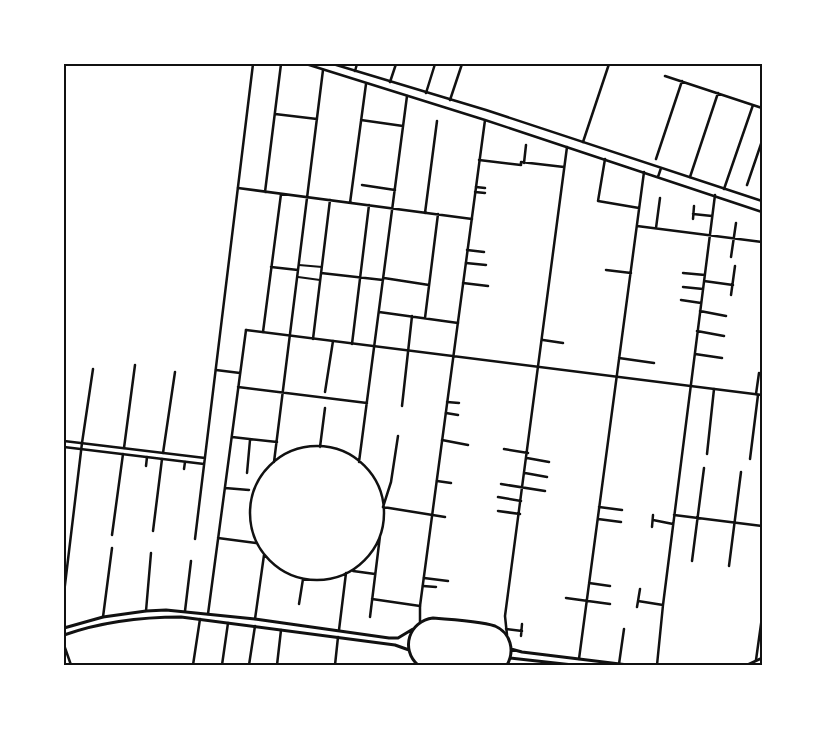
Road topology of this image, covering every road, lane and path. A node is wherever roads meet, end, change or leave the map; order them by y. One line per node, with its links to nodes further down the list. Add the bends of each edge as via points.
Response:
1 (253, 64): 46 (street)
2 (281, 64): 24 (street)
3 (306, 64): 10 (street)
4 (333, 64): 11 (street)
5 (357, 64): 11 (street)
6 (396, 64): 14 (street)
7 (435, 64): 16 (street)
8 (462, 64): 20 (street)
9 (609, 64): 31 (street)
10 (323, 70): 15 (street); 25 (street)
11 (355, 71): 14 (street)
12 (665, 76): 13 (street)
13 (682, 81): 17 (street); 35 (street)
14 (390, 82): 16 (street)
15 (366, 84): 18 (street); 26 (street)
16 (426, 92): 19 (street)
17 (718, 93): 22 (street); 42 (street)
18 (407, 96): 21 (street); 29 (street)
19 (435, 96): 20 (street); 21 (street)
20 (450, 100): 31 (street)
21 (432, 104): 27 (street)
22 (753, 105): 23 (street); 48 (street)
23 (762, 108)
24 (275, 114): 25 (street); 50 (street)
25 (317, 119): 55 (street)
26 (361, 120): 29 (street); 59 (street)
27 (485, 120): 33 (street); 36 (street)
28 (438, 121): 64 (street)
29 (403, 126): 49 (street)
30 (762, 141): 44 (street)
31 (583, 142): 39 (street)
32 (526, 145): 37 (street)
33 (567, 147): 34 (street); 38 (street)
34 (605, 159): 40 (street); 63 (street, via 598,201)
35 (656, 159)
36 (479, 160): 37 (street); 45 (street)
37 (524, 163): 38 (street)
38 (564, 167): 117 (street)
39 (661, 168): 41 (street); 42 (street)
40 (644, 172): 41 (street); 63 (street)
41 (658, 177): 54 (street)
42 (690, 177): 48 (street)
43 (362, 185): 49 (street)
44 (747, 185)
45 (476, 186): 47 (street); 51 (street)
46 (238, 188): 50 (street); 131 (street)
47 (485, 188)
48 (724, 189): 58 (street)
49 (395, 190): 62 (street)
50 (265, 192): 53 (street)
51 (475, 192): 52 (street); 69 (street)
52 (484, 193)
53 (280, 194): 55 (street); 84 (street)
54 (715, 195): 65 (street); 68 (street)
55 (307, 197): 57 (street); 81 (street)
56 (660, 198): 73 (street)
57 (330, 200): 59 (street); 85 (street)
58 (762, 201)
59 (350, 203): 60 (street)
60 (370, 205): 62 (street); 93 (street)
61 (694, 206): 67 (street)
62 (392, 208): 64 (street); 94 (street)
63 (639, 208): 72 (street)
64 (425, 212): 66 (street)
65 (762, 212)
66 (438, 214): 69 (street); 98 (street)
67 (693, 214): 68 (street); 70 (street)
68 (712, 216): 74 (street)
69 (472, 218): 77 (street)
70 (692, 218)
71 (736, 223): 75 (street)
72 (637, 226): 73 (street); 90 (street)
73 (656, 228): 74 (street)
74 (710, 235): 75 (street); 91 (street)
75 (734, 238): 76 (street); 79 (street)
76 (762, 242)
77 (467, 250): 78 (street); 80 (street)
78 (484, 252)
79 (731, 257)
80 (466, 263): 82 (street); 97 (street)
81 (299, 264): 85 (street); 86 (street)
82 (486, 265)
83 (735, 266): 99 (street)
84 (271, 267): 86 (street); 113 (street)
85 (322, 267): 89 (street)
86 (298, 270): 92 (street)
87 (606, 270): 90 (street)
88 (683, 272): 91 (street)
89 (321, 273): 93 (street); 95 (street)
90 (631, 273): 125 (street)
91 (704, 275): 96 (street)
92 (297, 276): 95 (street); 114 (street)
93 (360, 277): 94 (street); 120 (street)
94 (383, 279): 98 (street); 107 (street)
95 (320, 280): 116 (street)
96 (704, 281): 99 (street); 102 (street)
97 (463, 283): 100 (street); 111 (street)
98 (429, 284): 110 (street)
99 (733, 285): 103 (street)
100 (488, 286)
101 (683, 287): 102 (street)
102 (703, 289): 105 (street)
103 (731, 295)
104 (681, 300): 105 (street)
105 (701, 303): 106 (street)
106 (700, 311): 109 (street); 112 (street)
107 (379, 312): 108 (street); 121 (street)
108 (412, 316): 110 (street); 122 (street)
109 (726, 316)
110 (425, 318): 111 (street)
111 (458, 323): 124 (street)
112 (698, 331): 115 (street); 123 (street)
113 (262, 332): 114 (street); 133 (street, via 246,330)
114 (290, 336): 116 (street); 139 (street)
115 (724, 336)
116 (313, 339): 118 (street)
117 (543, 340): 119 (street); 129 (street)
118 (333, 341): 120 (street); 140 (street)
119 (563, 343)
120 (352, 344): 121 (street)
121 (374, 346): 122 (street); 144 (street)
122 (408, 351): 124 (street); 146 (street)
123 (694, 354): 126 (street); 137 (street)
124 (453, 356): 129 (street); 143 (street)
125 (619, 358): 127 (street); 135 (street)
126 (722, 358)
127 (654, 363)
128 (135, 365): 163 (street)
129 (539, 367): 135 (street); 168 (street)
130 (93, 369): 157 (street)
131 (216, 370): 133 (street); 172 (street)
132 (175, 372): 167 (street)
133 (240, 373): 136 (street)
134 (760, 373): 141 (street)
135 (617, 377): 137 (street); 198 (street)
136 (238, 386): 139 (street); 151 (street)
137 (690, 386): 138 (street); 202 (street)
138 (714, 389): 141 (street); 170 (street)
139 (283, 392): 144 (street); 156 (street)
140 (326, 392)
141 (757, 394): 142 (street); 175 (street)
142 (762, 395)
143 (447, 402): 145 (street); 148 (street)
144 (367, 403): 178 (street)
145 (459, 403)
146 (402, 406)
147 (325, 408): 161 (street)
148 (446, 413): 149 (street); 153 (street)
149 (458, 415)
150 (398, 436): 197 (street, via 391,482)
151 (232, 438): 152 (street); 191 (street)
152 (250, 440): 156 (street); 185 (street)
153 (442, 440): 159 (street); 188 (street)
154 (64, 441): 155 (street)
155 (73, 442): 157 (street); 162 (street, via 76,446)
156 (277, 442): 177 (street)
157 (82, 443): 158 (street); 164 (street)
158 (88, 444): 163 (street); 166 (street, via 84,446)
159 (468, 444)
160 (64, 447): 162 (street)
161 (320, 447): 177 (street, via 296,450); 178 (street, via 341,451)
162 (72, 448): 164 (street)
163 (124, 448): 167 (street)
164 (81, 449): 166 (street); 237 (street)
165 (504, 449): 168 (street)
166 (87, 450): 169 (street)
167 (163, 453): 172 (street)
168 (528, 453): 173 (street)
169 (123, 454): 171 (street); 216 (street)
170 (707, 454)
171 (147, 457): 174 (street); 181 (street)
172 (205, 458): 180 (street)
173 (527, 458): 179 (street); 186 (street)
174 (162, 459): 176 (street); 214 (street)
175 (750, 459)
176 (185, 462): 180 (street); 183 (street)
177 (274, 462): 219 (street, via 259,480 251,502)
178 (359, 462): 197 (street, via 376,482)
179 (549, 462)
180 (204, 464): 218 (street)
181 (146, 466)
182 (704, 468): 206 (street)
183 (184, 469)
184 (741, 472): 210 (street)
185 (247, 473)
186 (525, 473): 187 (street); 192 (street)
187 (547, 476)
188 (437, 481): 189 (street); 203 (street)
189 (451, 483)
190 (501, 484): 192 (street)
191 (225, 488): 193 (street); 217 (street)
192 (523, 488): 194 (street); 196 (street)
193 (249, 490)
194 (545, 491)
195 (498, 497): 196 (street)
196 (522, 500): 201 (street)
197 (383, 507): 203 (street); 215 (street)
198 (599, 507): 199 (street); 207 (street)
199 (622, 510)
200 (498, 511): 201 (street)
201 (520, 514): 262 (street, via 505,616)
202 (674, 514): 206 (street); 211 (street)
203 (432, 515): 205 (street); 229 (street)
204 (653, 515): 208 (street)
205 (445, 517)
206 (698, 518): 210 (street); 224 (street)
207 (598, 519): 209 (street); 232 (street)
208 (653, 520): 211 (street); 213 (street)
209 (620, 522)
210 (734, 522): 212 (street); 225 (street)
211 (673, 524): 244 (street)
212 (762, 526)
213 (652, 527)
214 (154, 531)
215 (381, 532): 226 (street, via 370,554); 228 (street)
216 (112, 535)
217 (218, 538): 219 (street); 249 (street)
218 (195, 539)
219 (256, 543): 222 (street)
220 (112, 548): 250 (street)
221 (151, 553): 247 (street)
222 (264, 555): 230 (street, via 278,568); 254 (street)
223 (192, 561): 248 (street)
224 (692, 561)
225 (729, 566)
226 (351, 571): 227 (street); 228 (street)
227 (346, 573): 230 (street, via 325,580); 265 (street)
228 (375, 574): 239 (street)
229 (424, 578): 231 (street); 233 (street)
230 (303, 579): 242 (street)
231 (448, 581)
232 (589, 583): 234 (street); 240 (street)
233 (423, 586): 235 (street); 245 (street)
234 (610, 586)
235 (436, 587)
236 (640, 589): 241 (street)
237 (64, 593)
238 (566, 598): 240 (street)
239 (372, 599): 245 (street); 251 (street)
240 (587, 601): 243 (street); 276 (street)
241 (638, 601): 244 (street); 246 (street)
242 (299, 604)
243 (610, 604)
244 (663, 605): 289 (street)
245 (420, 606): 256 (street)
246 (637, 606)
247 (146, 610): 248 (main road); 250 (main road)
248 (185, 611): 249 (main road)
249 (208, 614): 254 (main road)
250 (103, 617): 260 (main road)
251 (370, 617)
252 (762, 617): 259 (street)
253 (200, 619): 255 (main road); 267 (main road, via 140,619 94,626); 281 (street)
254 (255, 619): 265 (main road)
255 (228, 622): 258 (main road); 282 (street)
256 (420, 622): 261 (main road); 268 (main road, via 438,618 488,624)
257 (522, 624): 266 (street)
258 (255, 626): 264 (main road); 283 (street)
259 (762, 626): 277 (street)
260 (64, 628)
261 (414, 628): 265 (main road, via 398,638); 273 (main road, via 409,637)
262 (506, 629): 266 (street); 268 (street)
263 (624, 629): 279 (street)
264 (281, 630): 270 (main road); 284 (street)
265 (339, 630)
266 (522, 631): 269 (street)
267 (64, 635)
268 (507, 636): 272 (main road)
269 (521, 636)
270 (338, 637): 273 (main road, via 396,645); 285 (street)
271 (64, 645): 280 (street)
272 (511, 649): 274 (main road); 276 (main road)
273 (409, 650): 278 (main road)
274 (510, 658): 286 (main road); 287 (main road)
275 (762, 658): 277 (main road)
276 (579, 659): 279 (main road)
277 (756, 660): 290 (main road)
278 (416, 664)
279 (619, 664): 288 (main road)
280 (71, 665)
281 (194, 665)
282 (222, 665)
283 (250, 665)
284 (277, 665)
285 (335, 665)
286 (507, 665)
287 (573, 665)
288 (628, 665)
289 (657, 665)
290 (747, 665)

